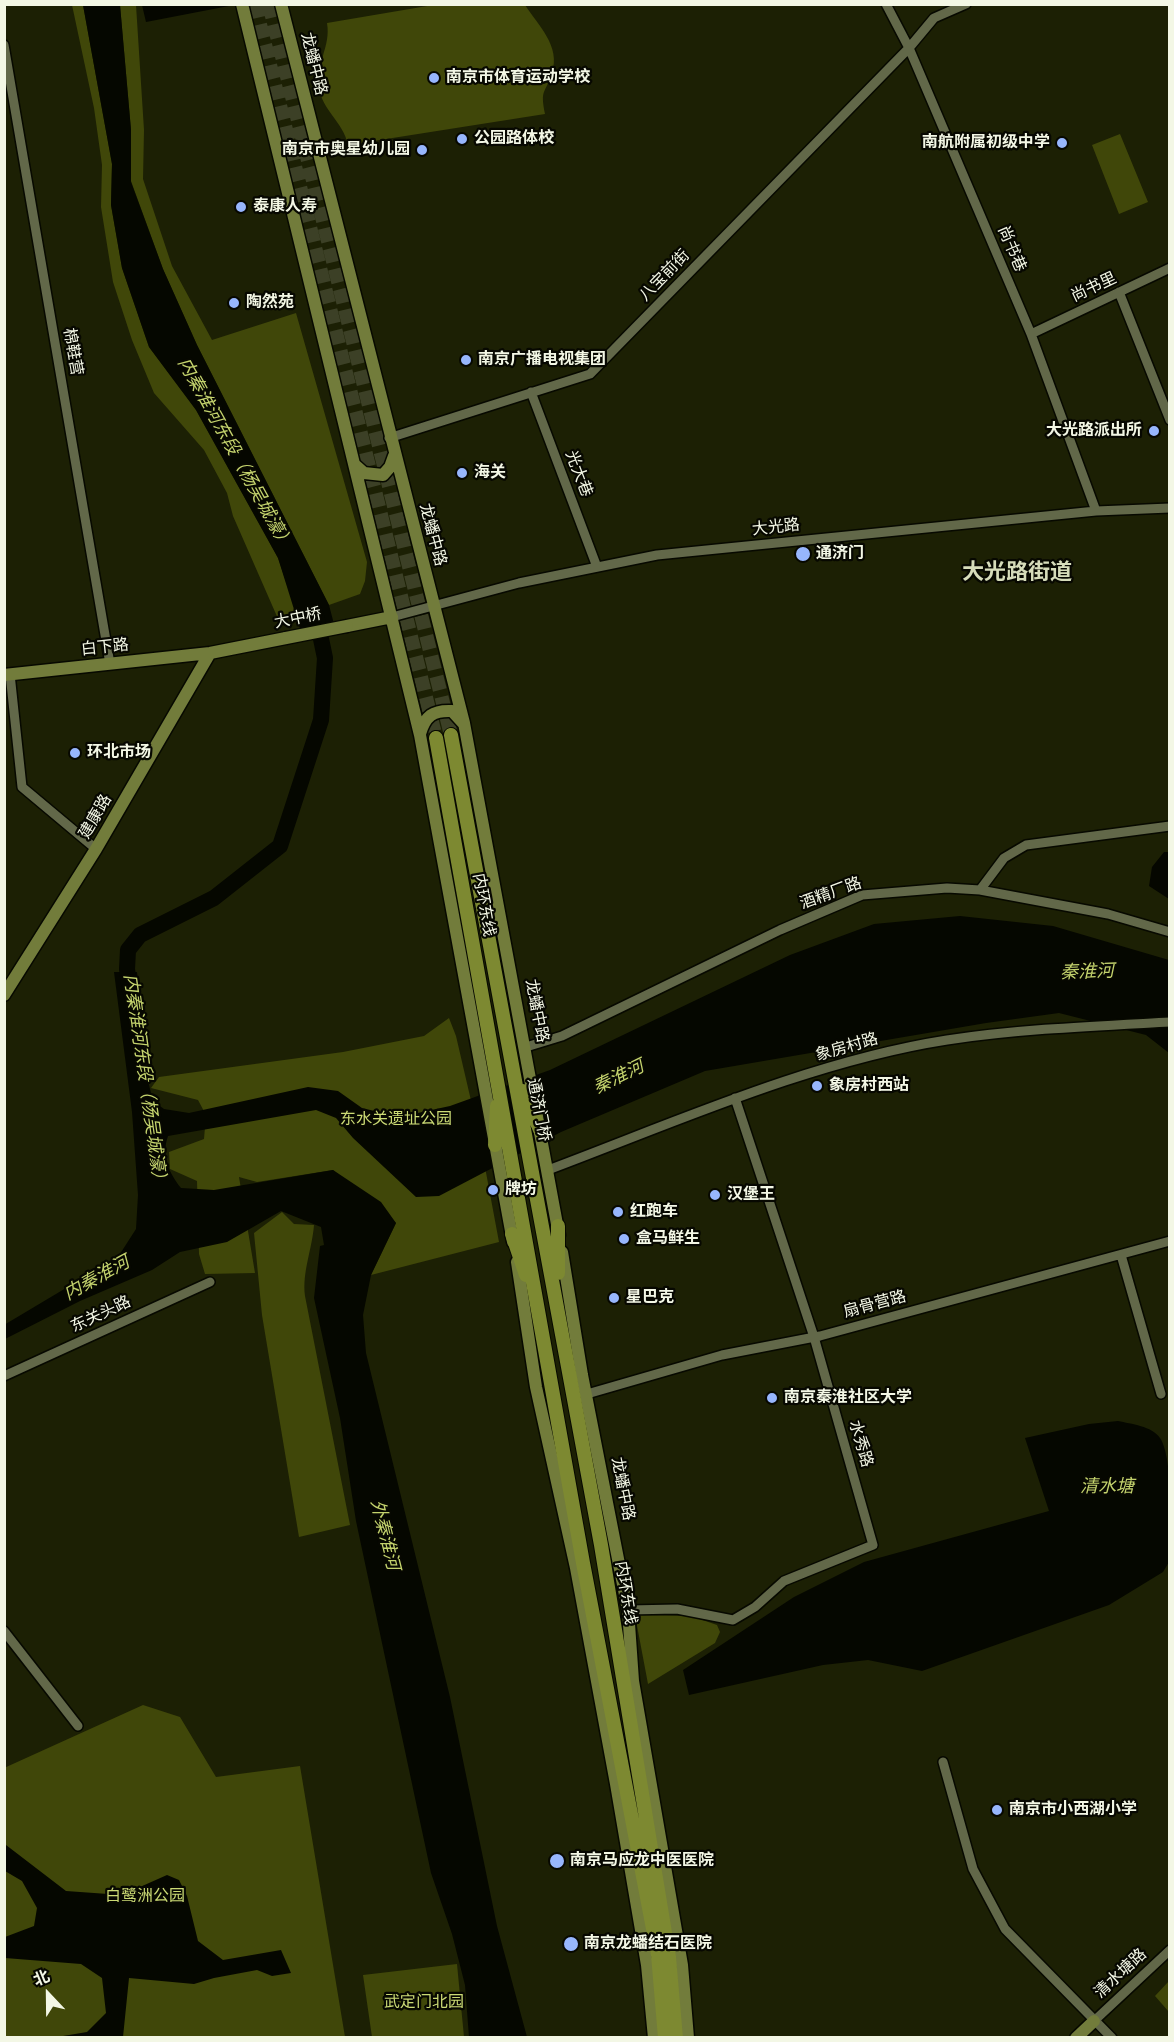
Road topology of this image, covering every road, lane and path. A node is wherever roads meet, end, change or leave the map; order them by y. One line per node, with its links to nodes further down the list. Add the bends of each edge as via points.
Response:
1 (281, 4): 12 (main road, 龙蟠中路)
2 (886, 4): 6 (street, 尚书巷)
3 (966, 4): 6 (street, 八宝前街, via 934,18)
4 (243, 6): 14 (main road)
5 (4, 45): 21 (street, 棉鞋营)
6 (909, 48): 9 (street, 尚书巷); 10 (street, 八宝前街, via 590,374)
7 (1170, 268): 8 (street, 尚书里)
8 (1119, 292): 9 (street, 尚书里); 11 (street)
9 (1031, 334): 16 (street, 尚书巷)
10 (531, 392): 12 (street, 八宝前街); 17 (street, 光大巷)
11 (1170, 420)
12 (389, 438): 13 (main road, 龙蟠中路)
13 (394, 456): 14 (main road, via 383,475 364,473); 18 (main road, 龙蟠中路)
14 (355, 465): 19 (main road)
15 (1170, 508): 16 (street, 大光路)
16 (1096, 511): 17 (street, 大光路, via 657,555)
17 (597, 567): 18 (street, 大光路)
18 (434, 606): 19 (street, 大光路); 23 (main road, 龙蟠中路)
19 (392, 617): 20 (main road, 大中桥, bridge); 24 (main road)
20 (210, 652): 21 (main road, 白下路); 28 (main road, 建康路)
21 (110, 664): 22 (main road, 白下路)
22 (7, 674): 28 (street, via 22,787)
23 (464, 723): 24 (main road, via 452,711 434,713 426,718); 33 (main road, 龙蟠中路)
24 (420, 735): 35 (main road)
25 (451, 735): 34 (highway, 内环东线)
26 (436, 738): 35 (highway, 内环东线)
27 (1170, 826): 29 (street, via 1026,845 1004,858)
28 (96, 849): 31 (main road, 建康路)
29 (980, 890): 30 (street, 酒精厂路, via 1108,914); 33 (street, 酒精厂路, via 946,888 862,895 780,930 562,1036)
30 (1170, 932)
31 (4, 995)
32 (1170, 1022): 36 (street, 象房村路, via 947,1040 886,1052)
33 (526, 1047): 37 (main road, 龙蟠中路)
34 (513, 1070): 37 (highway); 39 (highway, 通济门桥)
35 (491, 1080): 38 (highway); 47 (highway, 通济门桥, via 513,1162)
36 (735, 1098): 40 (street, 象房村路); 48 (street, 水秀路)
37 (541, 1132): 40 (main road, 龙蟠中路)
38 (495, 1145): 42 (main road)
39 (530, 1156): 46 (highway, 内环东线)
40 (548, 1170): 41 (main road, 龙蟠中路)
41 (558, 1226): 46 (highway); 50 (main road, 龙蟠中路)
42 (512, 1234): 47 (highway); 58 (main road, via 536,1388 576,1568 616,1784 647,1965)
43 (1170, 1241): 44 (street, 扇骨营路)
44 (1121, 1255): 48 (street, 扇骨营路); 51 (street)
45 (210, 1282): 49 (street, 东关头路)
46 (558, 1308): 60 (highway, 内环东线, via 669,1957)
47 (540, 1314): 59 (highway, via 658,1955)
48 (814, 1337): 50 (street, 扇骨营路, via 722,1355); 52 (street, 水秀路, via 873,1545 784,1581 755,1607 733,1620 677,1609)
49 (4, 1376)
50 (587, 1394): 52 (main road, 龙蟠中路)
51 (1161, 1394)
52 (628, 1610): 61 (main road, 龙蟠中路, via 633,1681 682,1965)
53 (4, 1631): 54 (street)
54 (78, 1726)
55 (943, 1762): 57 (street, via 983,1892 1005,1929)
56 (1170, 1950): 57 (street, 清水塘路)
57 (1094, 2021): 62 (main road); 63 (street)
58 (654, 2037)
59 (665, 2037)
60 (676, 2037)
61 (688, 2037)
62 (1076, 2037)
63 (1112, 2037)

